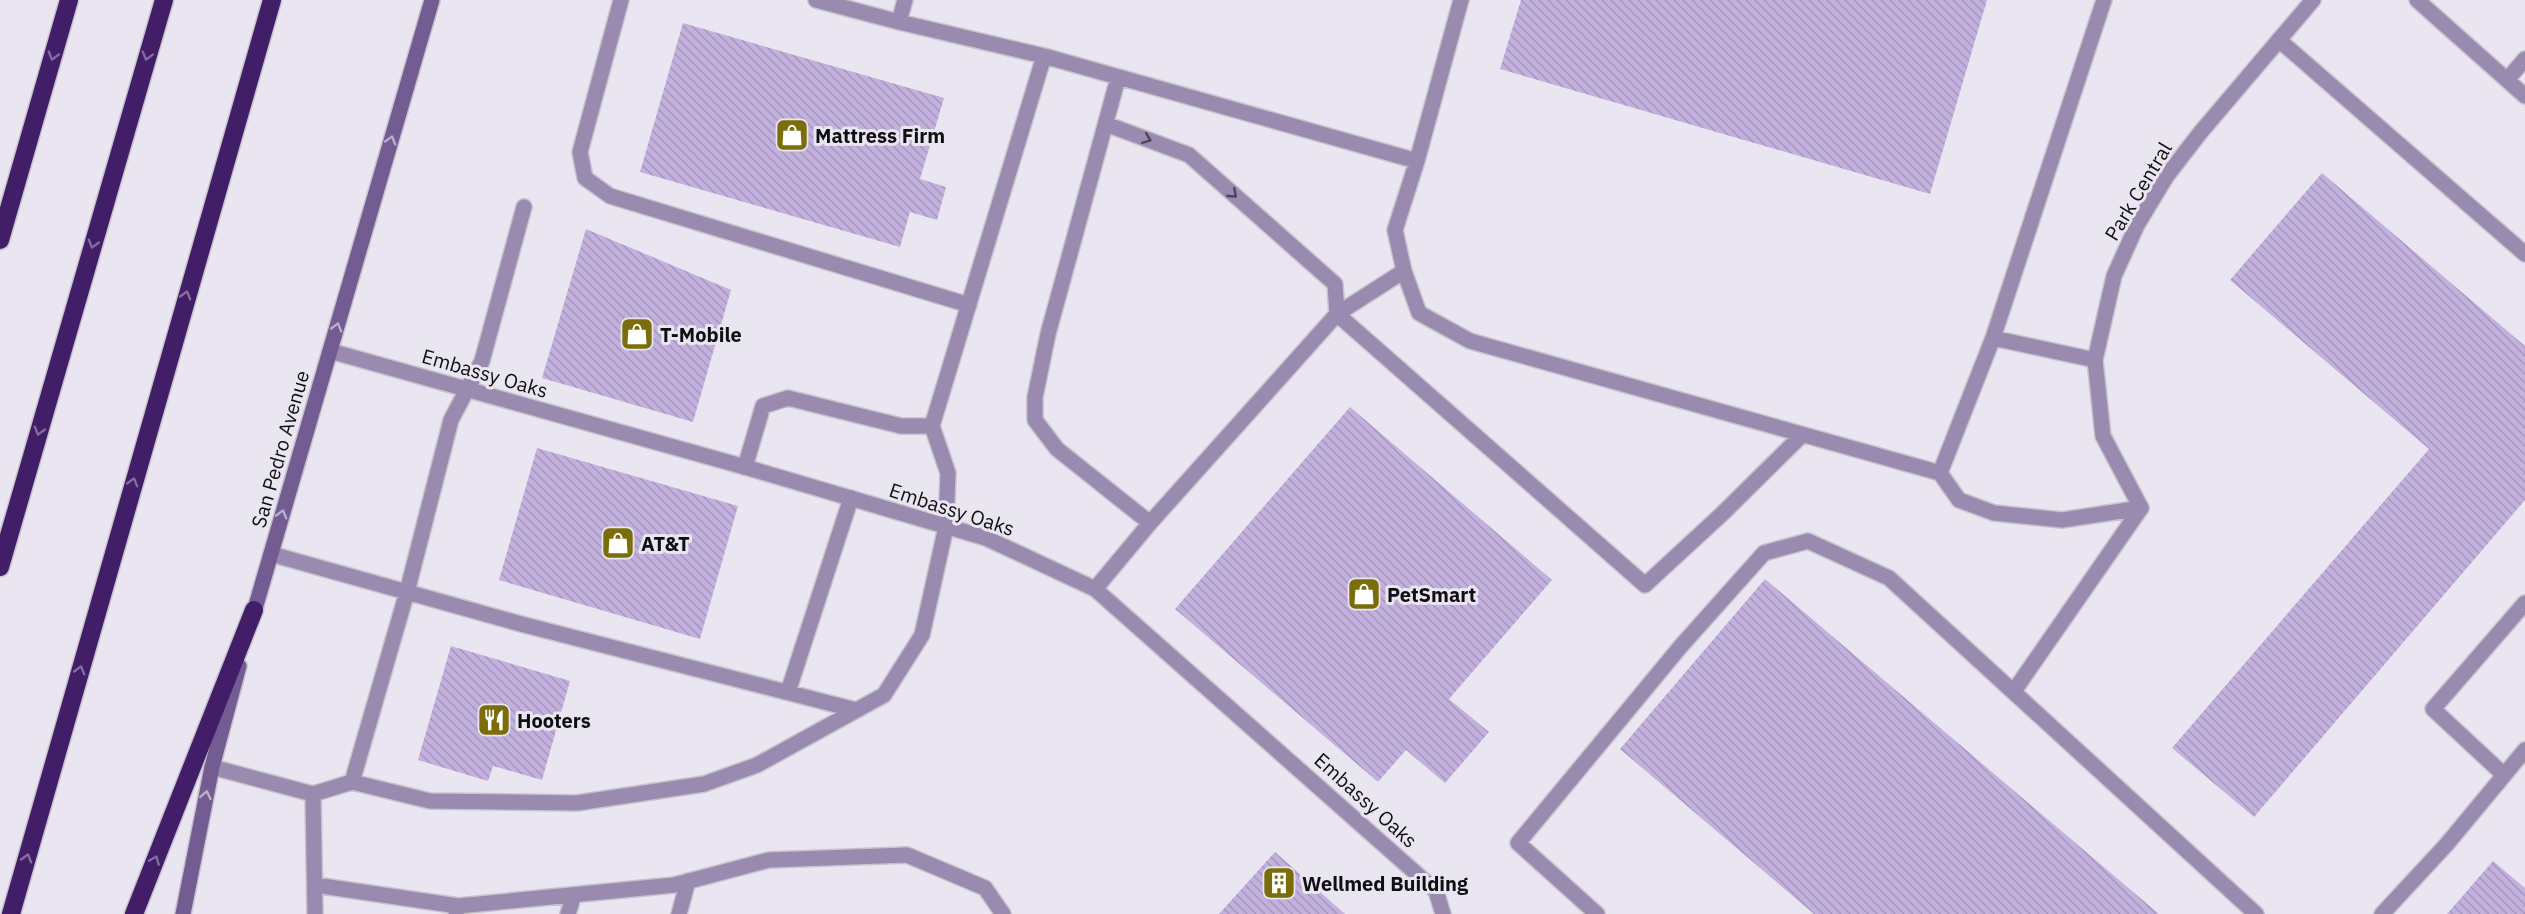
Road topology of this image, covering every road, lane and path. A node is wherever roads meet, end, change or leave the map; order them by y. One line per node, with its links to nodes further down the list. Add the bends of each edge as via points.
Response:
1 (69, 0): 22 (highway, one-way to 22)
2 (164, 0): 40 (highway, one-way to 40)
3 (272, 0): 57 (highway, one-way to 3)
4 (432, 0): 28 (main road, San Pedro Avenue, one-way to 4)
5 (621, 0): 25 (street, via 579,152 585,178 610,196)
6 (816, 0): 12 (street)
7 (904, 0): 12 (street)
8 (1461, 0): 20 (street)
9 (2104, 0): 27 (street)
10 (2313, 0): 13 (street, Park Central)
11 (2416, 0): 17 (street)
12 (899, 22): 14 (street)
13 (2279, 40): 23 (street); 29 (street, Park Central, via 2166,177 2137,225 2114,276)
14 (1044, 56): 16 (street); 25 (street)
15 (2525, 59): 17 (street)
16 (1118, 78): 19 (street); 20 (street)
17 (2508, 80): 18 (street)
18 (2525, 96)
19 (1106, 124): 26 (street, one-way to 26, via 1189,155 1335,284); 37 (street, via 1048,334 1035,397 1035,420 1057,449)
20 (1417, 161): 24 (street, via 1395,230)
21 (524, 207): 30 (street, via 482,361)
22 (0, 240)
23 (2525, 254)
24 (1404, 271): 26 (street); 32 (street, via 1419,313 1470,341)
25 (969, 305): 31 (street)
26 (1337, 314): 32 (street, via 1646,585); 37 (street)
27 (1993, 338): 29 (street); 34 (street)
28 (330, 351): 30 (street, Embassy Oaks); 39 (main road, San Pedro Avenue, one-way to 28)
29 (2095, 360): 36 (street, Park Central, via 2103,436)
30 (467, 390): 33 (street, Embassy Oaks); 42 (street, via 451,420)
31 (932, 426): 33 (street, via 901,426 788,398 763,406); 38 (street, via 948,473)
32 (1802, 435): 34 (street)
33 (745, 467): 35 (street, Embassy Oaks)
34 (1940, 473): 36 (street, via 1959,500 1994,513 2062,520)
35 (850, 498): 38 (street, Embassy Oaks); 46 (street)
36 (2141, 508): 45 (street)
37 (1150, 523): 41 (street)
38 (946, 526): 41 (street, Embassy Oaks, via 986,538); 47 (street, via 922,635 884,695)
39 (271, 554): 42 (street); 44 (main road, San Pedro Avenue)
40 (0, 567)
41 (1095, 589): 64 (street, Embassy Oaks, via 1436,891)
42 (407, 592): 46 (street); 51 (street)
43 (2525, 603): 50 (street, via 2433,710)
44 (254, 610): 49 (main road, San Pedro Avenue); 58 (highway, one-way to 44)
45 (2014, 691): 65 (street, via 1889,578 1808,541 1764,553 1681,646 1518,843); 66 (street)
46 (788, 692): 47 (street)
47 (856, 710): 51 (street, via 757,765 704,784 577,803 430,801)
48 (2525, 750): 50 (street)
49 (212, 767): 52 (street); 59 (main road, San Pedro Avenue, one-way to 49)
50 (2504, 775): 67 (street)
51 (352, 782): 52 (street)
52 (313, 794): 54 (street)
53 (688, 881): 55 (street); 62 (street); 63 (street, via 769,860 907,855 985,888)
54 (315, 885): 56 (street); 60 (street)
55 (574, 895): 56 (street); 61 (street)
56 (457, 910)
57 (11, 914)
58 (134, 914)
59 (183, 914)
60 (315, 914)
61 (568, 914)
62 (679, 914)
63 (1004, 914)
64 (1443, 914)
65 (1597, 914)
66 (2256, 914)
67 (2382, 914)

